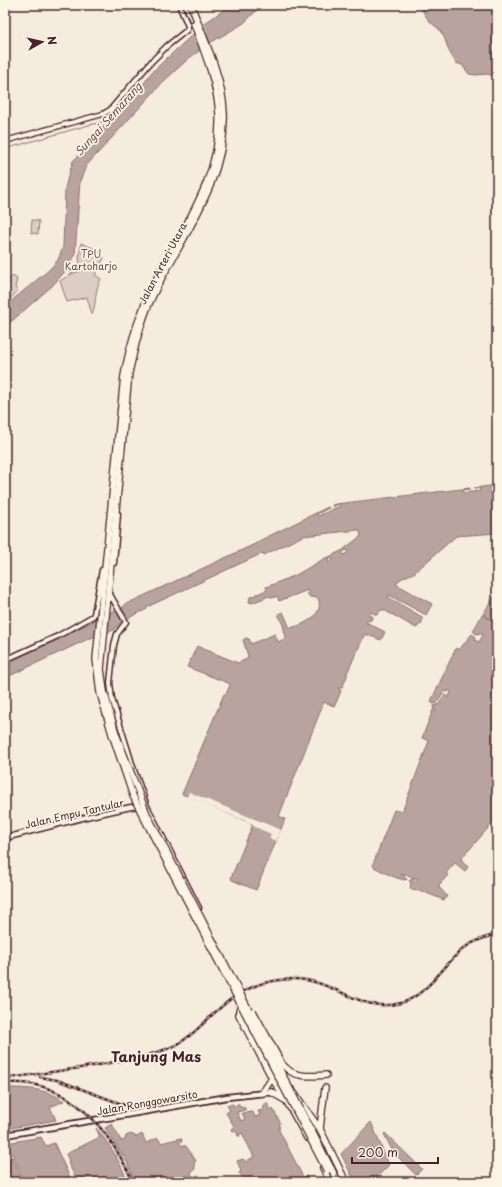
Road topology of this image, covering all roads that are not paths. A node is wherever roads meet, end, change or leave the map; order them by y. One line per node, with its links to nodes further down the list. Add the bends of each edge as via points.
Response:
1 (179, 5): 5 (street, via 188,26 187,30 151,62 110,110)
2 (187, 5): 4 (highway, Jalan Arteri Utara)
3 (191, 5): 4 (highway, Jalan Arteri Utara)
4 (196, 23): 6 (highway, Jalan Arteri Utara, via 219,80 224,111 222,144 214,178 199,212 153,297 136,340 127,384)
5 (5, 141)
6 (116, 490): 7 (highway, Jalan Arteri Utara); 8 (highway, Jalan Arteri Utara); 8 (street, via 120,492)
7 (102, 581): 8 (highway, Jalan Arteri Utara); 9 (street, via 93,616 58,636)
8 (107, 592): 10 (highway, Jalan Arteri Utara, via 101,642 96,659 97,681); 11 (street, via 126,620 117,634 114,645 110,689)
9 (5, 660)
10 (114, 734): 13 (highway, bridge, via 137,803); 14 (highway, bridge, via 147,814)
11 (147, 806): 12 (street, Jalan Empu Tantular, via 90,816); 15 (street)
12 (5, 838)
13 (203, 932): 17 (highway, bridge, via 208,948 269,1067); 26 (highway, bridge)
14 (240, 994): 16 (highway, bridge, via 258,1019 282,1064 290,1072); 26 (highway, bridge)
15 (246, 1001): 17 (highway, via 239,1010 239,1015); 19 (street)
16 (326, 1075)
17 (271, 1076): 20 (highway); 22 (highway)
18 (325, 1088): 24 (highway)
19 (292, 1089): 20 (main road, Jalan Ronggowarsito); 24 (highway)
20 (280, 1091): 21 (main road, Jalan Ronggowarsito); 23 (highway)
21 (271, 1092): 22 (main road, Jalan Ronggowarsito); 23 (highway)
22 (262, 1093): 25 (main road, Jalan Ronggowarsito)
23 (287, 1102): 27 (highway)
24 (320, 1129): 29 (highway)
25 (5, 1135)
26 (329, 1170): 27 (highway); 28 (highway)
27 (332, 1182)
28 (338, 1182)
29 (346, 1182)

